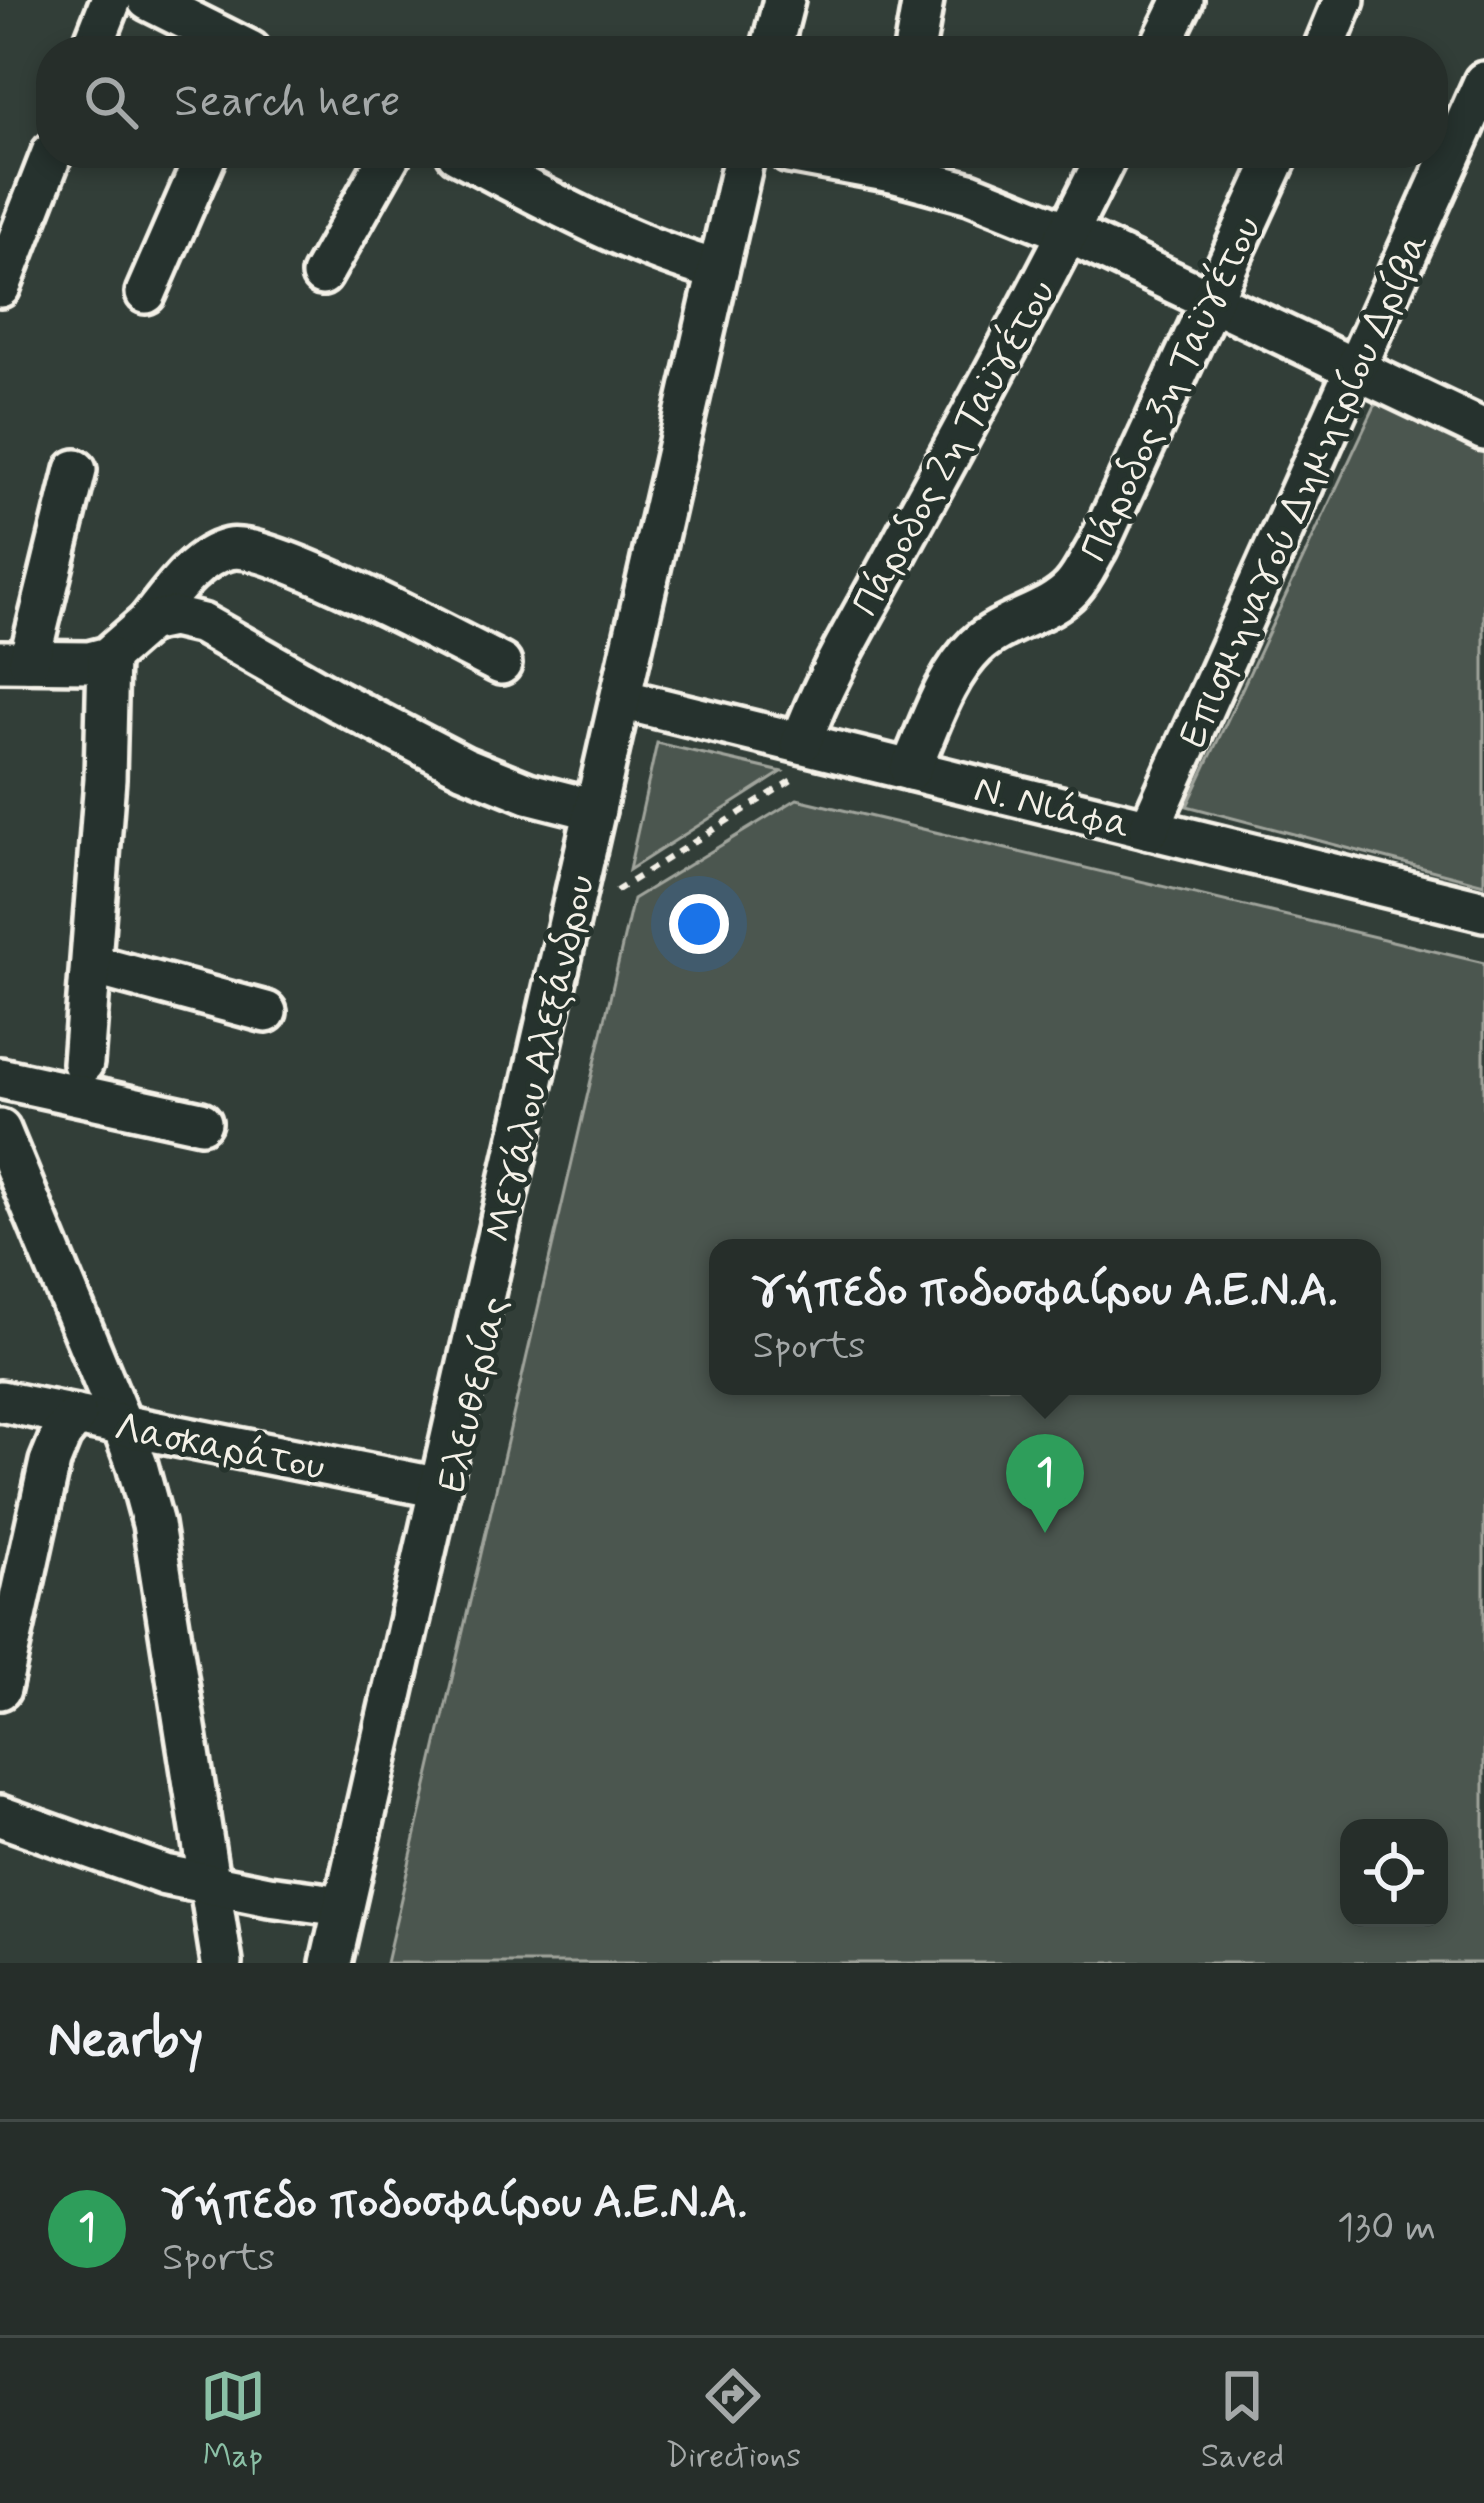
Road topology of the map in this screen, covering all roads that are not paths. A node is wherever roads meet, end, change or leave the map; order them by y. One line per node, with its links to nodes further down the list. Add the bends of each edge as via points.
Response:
1 (111, 0): 7 (street)
2 (148, 0): 8 (street)
3 (784, 0): 9 (street)
4 (923, 0): 10 (street)
5 (1183, 0): 11 (street)
6 (1344, 0): 12 (street)
7 (98, 36)
8 (220, 36)
9 (775, 36)
10 (917, 36)
11 (1165, 36)
12 (1329, 36)
13 (1484, 82): 14 (street, Επισμηναγού Δημητρίου Δρίβα)
14 (1471, 146): 29 (street, Επισμηναγού Δημητρίου Δρίβα)
15 (46, 168): 26 (street)
16 (200, 168): 27 (street)
17 (383, 168): 25 (street)
18 (486, 168): 24 (street, via 674,258)
19 (741, 168): 24 (street, Μεγάλου Αλεξάνδρου)
20 (909, 168): 23 (street)
21 (1101, 168): 23 (street, Πάροδος 2η Ταϋγέτου)
22 (1273, 168): 28 (street, Πάροδος 3η Ταϋγέτου)
23 (1069, 232): 28 (street); 37 (street, Πάροδος 2η Ταϋγέτου, via 834,664)
24 (717, 270): 36 (street, Μεγάλου Αλεξάνδρου)
25 (322, 275)
26 (0, 287)
27 (146, 293)
28 (1212, 300): 29 (street); 38 (street, Πάροδος 3η Ταϋγέτου, via 1080,578 977,646 952,678)
29 (1357, 368): 30 (street); 40 (street, Επισμηναγού Δημητρίου Δρίβα)
30 (1484, 430)
31 (76, 470): 34 (street, via 35,625)
32 (148, 622): 33 (street); 35 (street, via 182,579 231,548 310,572); 39 (street, via 202,624 464,767)
33 (108, 657): 34 (street); 42 (street)
34 (14, 661)
35 (501, 664)
36 (621, 699): 37 (street, Ν. Νιάφα); 39 (street, Μεγάλου Αλεξάνδρου)
37 (796, 761): 38 (street, Ν. Νιάφα)
38 (910, 770): 40 (street, Ν. Νιάφα)
39 (595, 810): 51 (street, Μεγάλου Αλεξάνδρου)
40 (1149, 829): 41 (street, Ν. Νιάφα)
41 (1484, 911)
42 (92, 965): 43 (street); 44 (street)
43 (266, 1012)
44 (83, 1063)
45 (10, 1076): 46 (street)
46 (201, 1122)
47 (0, 1130): 50 (street)
48 (0, 1401): 49 (street, Λασκαράτου)
49 (76, 1416): 50 (street, Λασκαράτου); 52 (street, via 50,1462)
50 (122, 1425): 51 (street, Λασκαράτου); 54 (street, via 153,1524)
51 (440, 1488): 55 (street, Μεγάλου Αλεξάνδρου)
52 (0, 1689)
53 (0, 1816): 54 (street)
54 (211, 1886): 55 (street); 56 (street)
55 (344, 1906): 57 (street, Μεγάλου Αλεξάνδρου)
56 (222, 1963)
57 (331, 1963)

